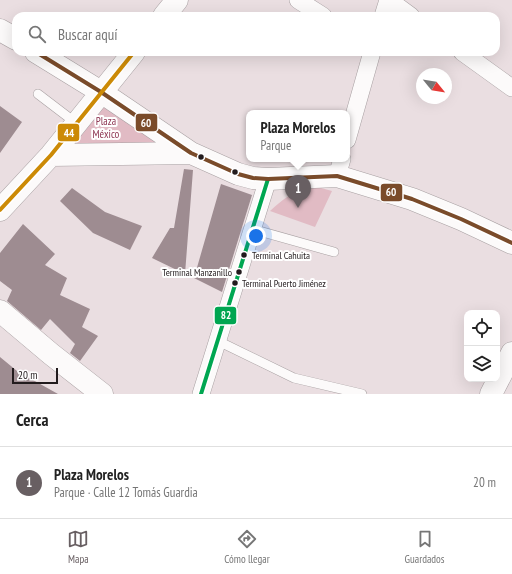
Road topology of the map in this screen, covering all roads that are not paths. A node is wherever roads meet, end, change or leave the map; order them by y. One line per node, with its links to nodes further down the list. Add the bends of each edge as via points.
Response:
1 (177, 0): 4 (street)
2 (298, 0): 5 (street)
3 (389, 0): 6 (street); 7 (street)
4 (167, 12)
5 (317, 12)
6 (384, 12)
7 (406, 12)
8 (0, 30): 9 (street)
9 (12, 38)
10 (42, 56): 15 (street)
11 (131, 56): 15 (street)
12 (371, 56): 18 (street)
13 (468, 56): 14 (street)
14 (512, 88)
15 (101, 92): 17 (street); 19 (street)
16 (38, 94): 17 (lane)
17 (76, 123): 20 (street)
18 (350, 129)
19 (191, 153): 20 (street); 22 (street, via 238,174)
20 (51, 155): 23 (street)
21 (339, 167): 22 (street); 25 (street)
22 (268, 179): 24 (street)
23 (0, 210)
24 (252, 229): 26 (lane); 28 (street)
25 (512, 243)
26 (334, 252)
27 (0, 311): 30 (street)
28 (218, 341): 31 (street); 32 (lane, via 294,378)
29 (512, 353): 33 (street)
30 (102, 394)
31 (202, 394)
32 (362, 394)
33 (491, 394)

